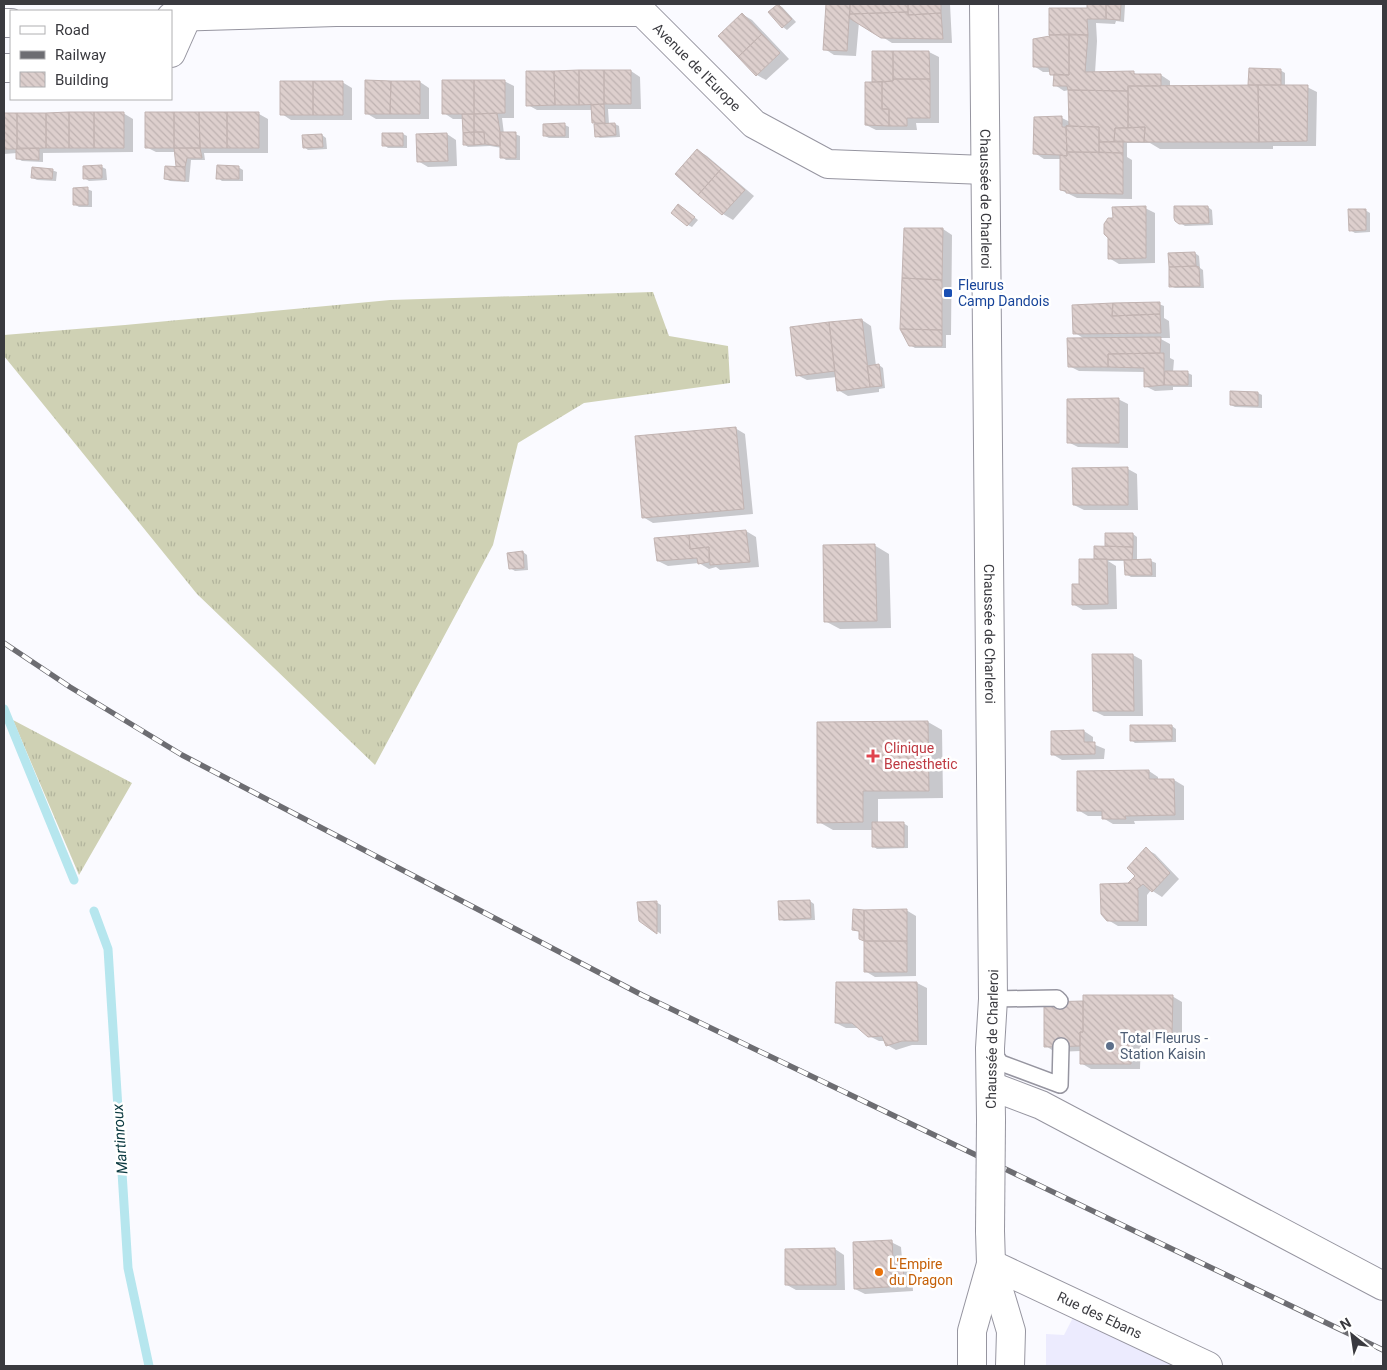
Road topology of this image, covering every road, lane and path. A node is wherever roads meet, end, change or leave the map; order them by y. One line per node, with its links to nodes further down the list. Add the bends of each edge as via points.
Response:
1 (984, 4): 6 (street, Chaussée de Charleroi)
2 (335, 8): 3 (street, Avenue de l'Europe); 4 (street, Avenue de l'Europe)
3 (643, 8): 6 (street, Avenue de l'Europe, via 754,124 828,164)
4 (179, 17): 5 (street, Avenue de l'Europe)
5 (172, 48)
6 (985, 170): 7 (street, Chaussée de Charleroi)
7 (993, 999): 8 (lane, via 1057,998); 10 (street, Chaussée de Charleroi)
8 (1060, 1001)
9 (1061, 1046): 10 (lane, via 1060,1085 1001,1063)
10 (990, 1048): 11 (street, Chaussée de Charleroi)
11 (991, 1086): 12 (street, Chaussée de Charleroi, bridge); 13 (street, via 1041,1105)
12 (991, 1264): 14 (street, via 972,1331); 15 (street, via 1011,1331); 16 (street, Rue des Ebans)
13 (1383, 1286)
14 (972, 1366)
15 (1010, 1366)
16 (1208, 1366)

